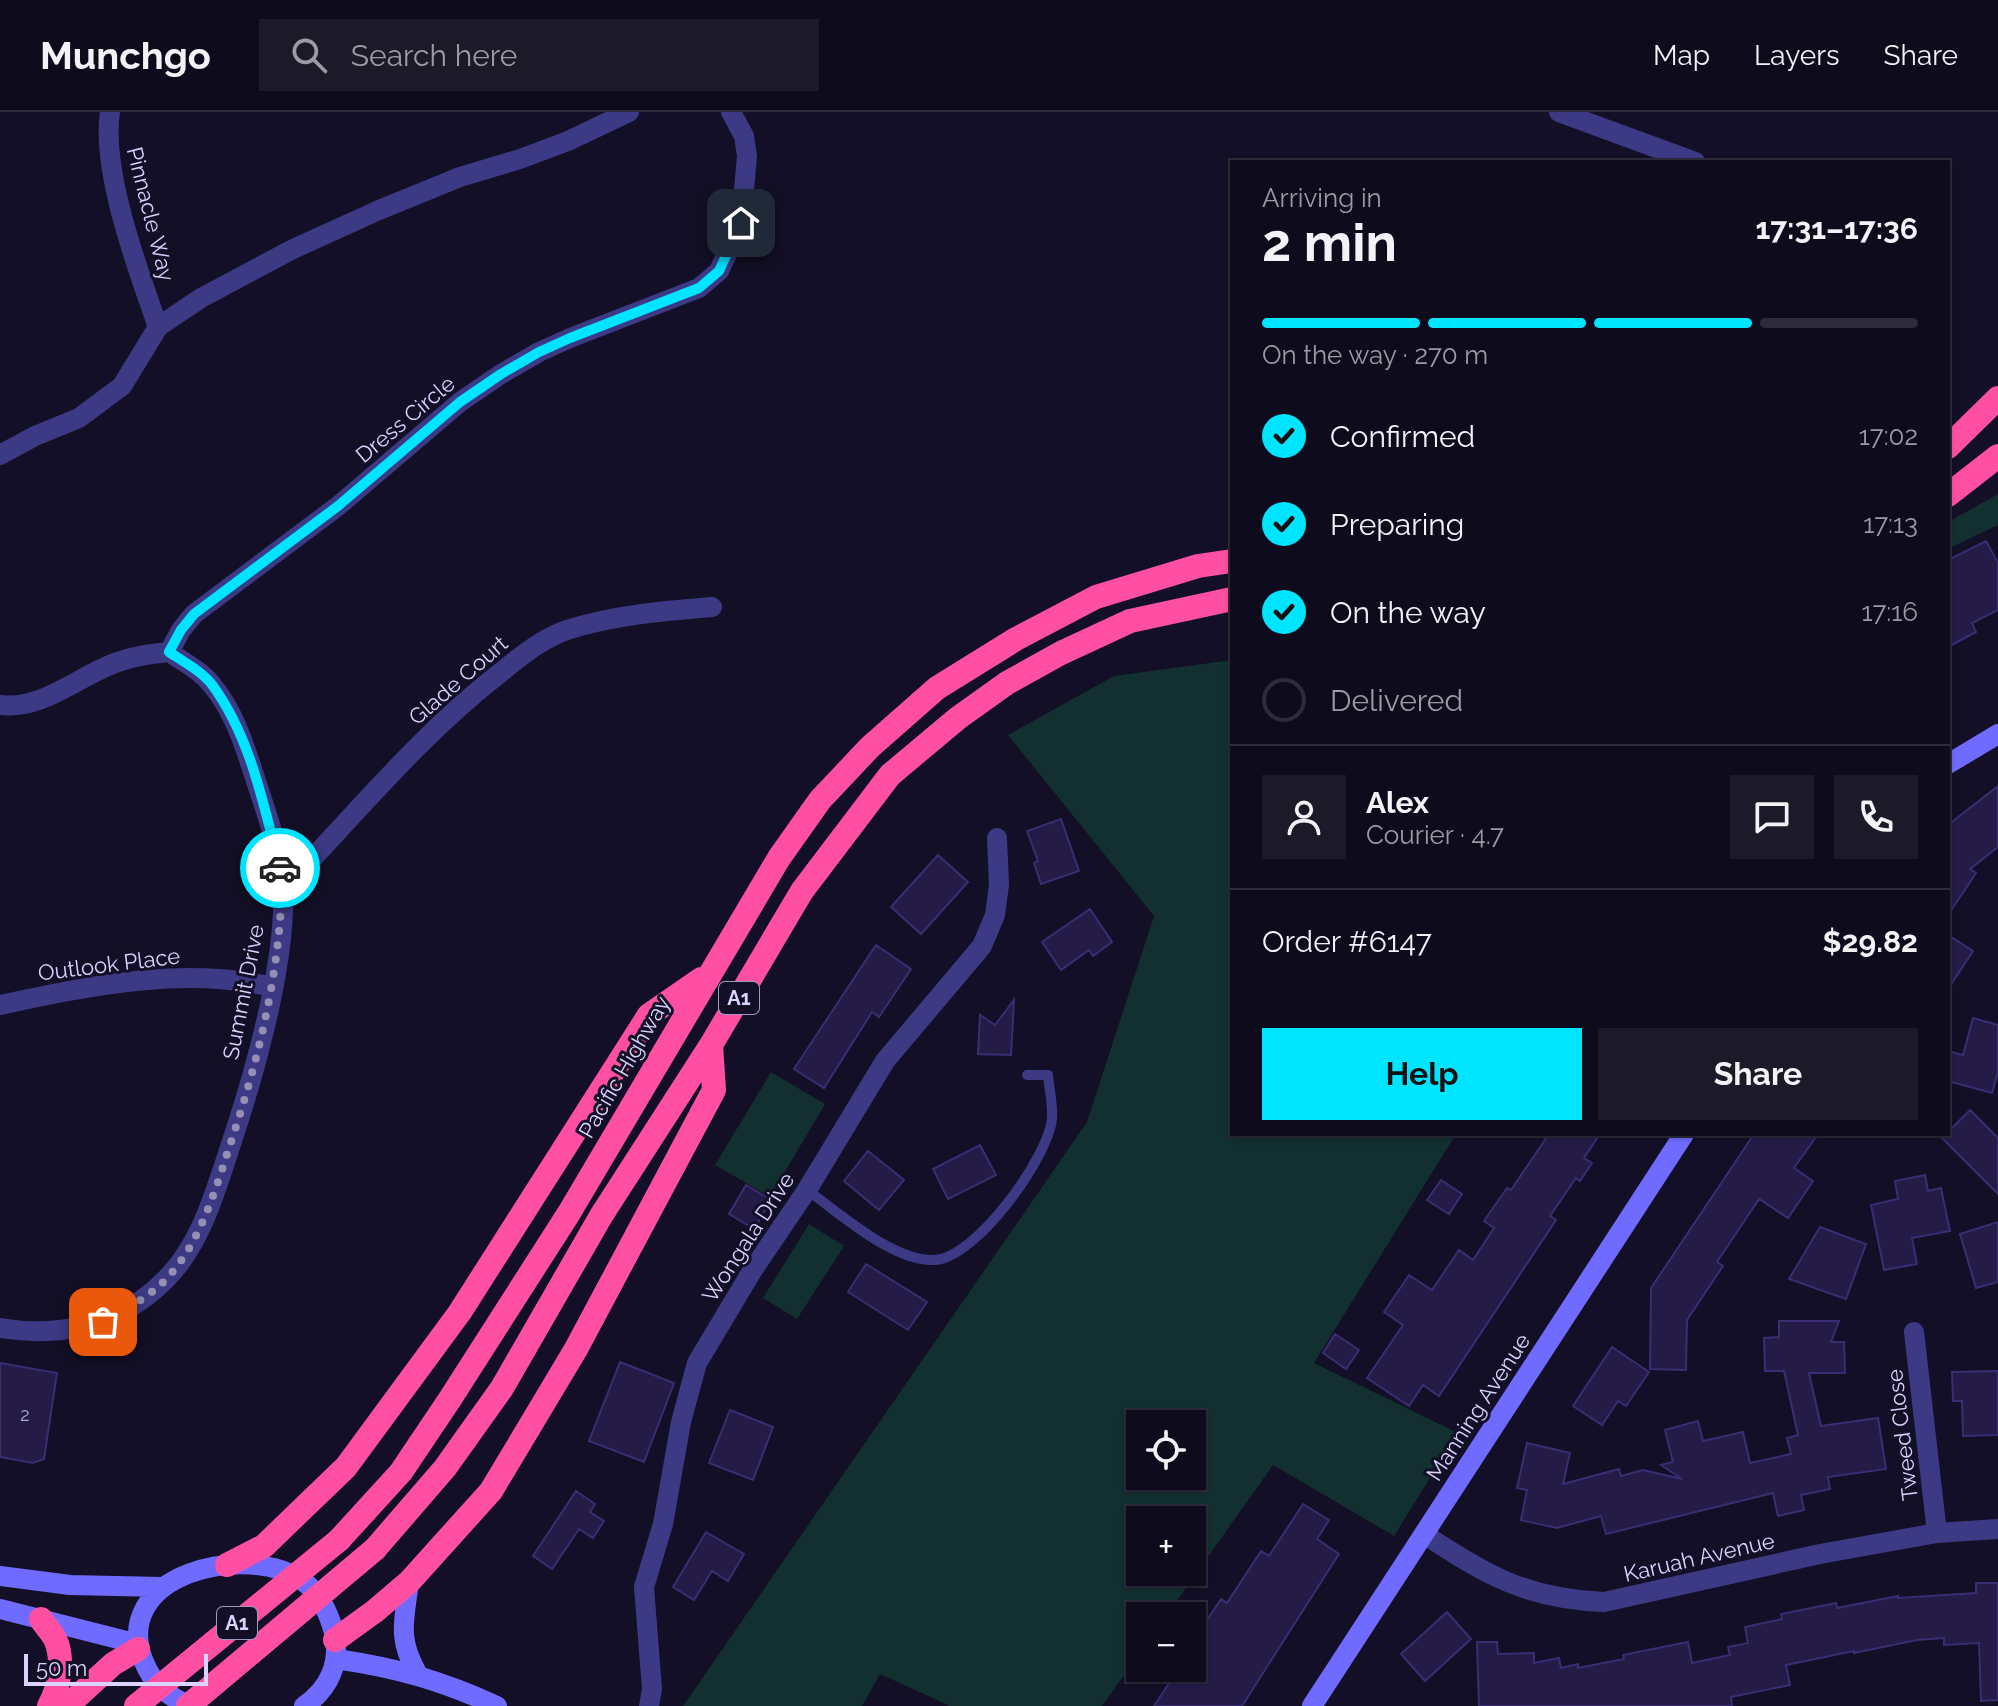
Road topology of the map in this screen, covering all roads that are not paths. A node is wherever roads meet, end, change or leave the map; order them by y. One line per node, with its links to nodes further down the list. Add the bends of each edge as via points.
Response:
1 (110, 112): 6 (street, Pinnacle Way, via 107,133 114,173)
2 (629, 112): 6 (street, via 293,249)
3 (731, 112): 15 (street, Dress Circle, via 744,136 745,181 741,223 719,271 699,288 539,352 460,402 338,506 194,614)
4 (1559, 112): 5 (street)
5 (1690, 160)
6 (158, 327): 9 (street, via 122,386 79,418)
7 (1998, 398): 8 (highway)
8 (1950, 445)
9 (0, 455)
10 (1998, 456): 11 (highway)
11 (1950, 493)
12 (1230, 561): 21 (highway, Pacific Highway / A1, via 1096,597 937,688 820,800)
13 (1230, 599): 24 (highway, A1, via 1130,621 1061,653 1007,683 890,775 802,891)
14 (712, 607): 20 (street, Glade Court, via 608,620 537,644 472,694 309,862)
15 (169, 652): 16 (street, via 112,664 44,699); 20 (street, Summit Drive, via 213,685 241,737)
16 (0, 705)
17 (1998, 734): 18 (street)
18 (1950, 763)
19 (997, 838): 27 (street, Wongala Drive, via 995,915 982,946 885,1061)
20 (282, 877): 22 (street, Summit Drive)
21 (709, 973): 33 (highway, via 649,1015 460,1312 346,1467 264,1546); 44 (highway, Pacific Highway / A1, bridge, via 569,1213 401,1472 339,1540)
22 (272, 987): 23 (street, Outlook Place, via 206,977 157,978); 28 (street, Summit Drive, via 240,1117 201,1225 168,1278 142,1301 103,1322 44,1333)
23 (0, 1005)
24 (711, 1045): 35 (highway, via 714,1090 576,1349 491,1491); 45 (highway, A1, bridge, via 601,1216 502,1388 445,1468 375,1549)
25 (1027, 1075): 27 (lane, via 1048,1075 1052,1119 1033,1168 1001,1212 961,1252 935,1260 896,1252)
26 (1683, 1136): 32 (street, Manning Avenue)
27 (807, 1190): 48 (street, Wongala Drive, via 697,1363 644,1587)
28 (0, 1328)
29 (1914, 1332): 31 (street, Tweed Close)
30 (1998, 1529): 31 (street, Karuah Avenue)
31 (1937, 1533): 32 (street, Karuah Avenue, via 1604,1602 1568,1600 1507,1583)
32 (1424, 1534): 49 (street, Manning Avenue)
33 (227, 1565): 36 (street, via 197,1570); 40 (street, via 285,1572 304,1582 331,1620)
34 (0, 1576): 36 (street, via 70,1585)
35 (409, 1582): 40 (highway); 41 (street, via 403,1638)
36 (162, 1587): 39 (street, via 139,1622)
37 (0, 1609): 38 (street)
38 (41, 1619): 39 (street); 42 (highway, via 56,1641 60,1669)
39 (138, 1646): 43 (highway); 45 (street, via 150,1678)
40 (335, 1649): 41 (street); 46 (street, via 331,1676 319,1696)
41 (418, 1675): 47 (street)
42 (49, 1706)
43 (67, 1706)
44 (136, 1706)
45 (189, 1706)
46 (304, 1706)
47 (497, 1706)
48 (649, 1706)
49 (1312, 1706)

